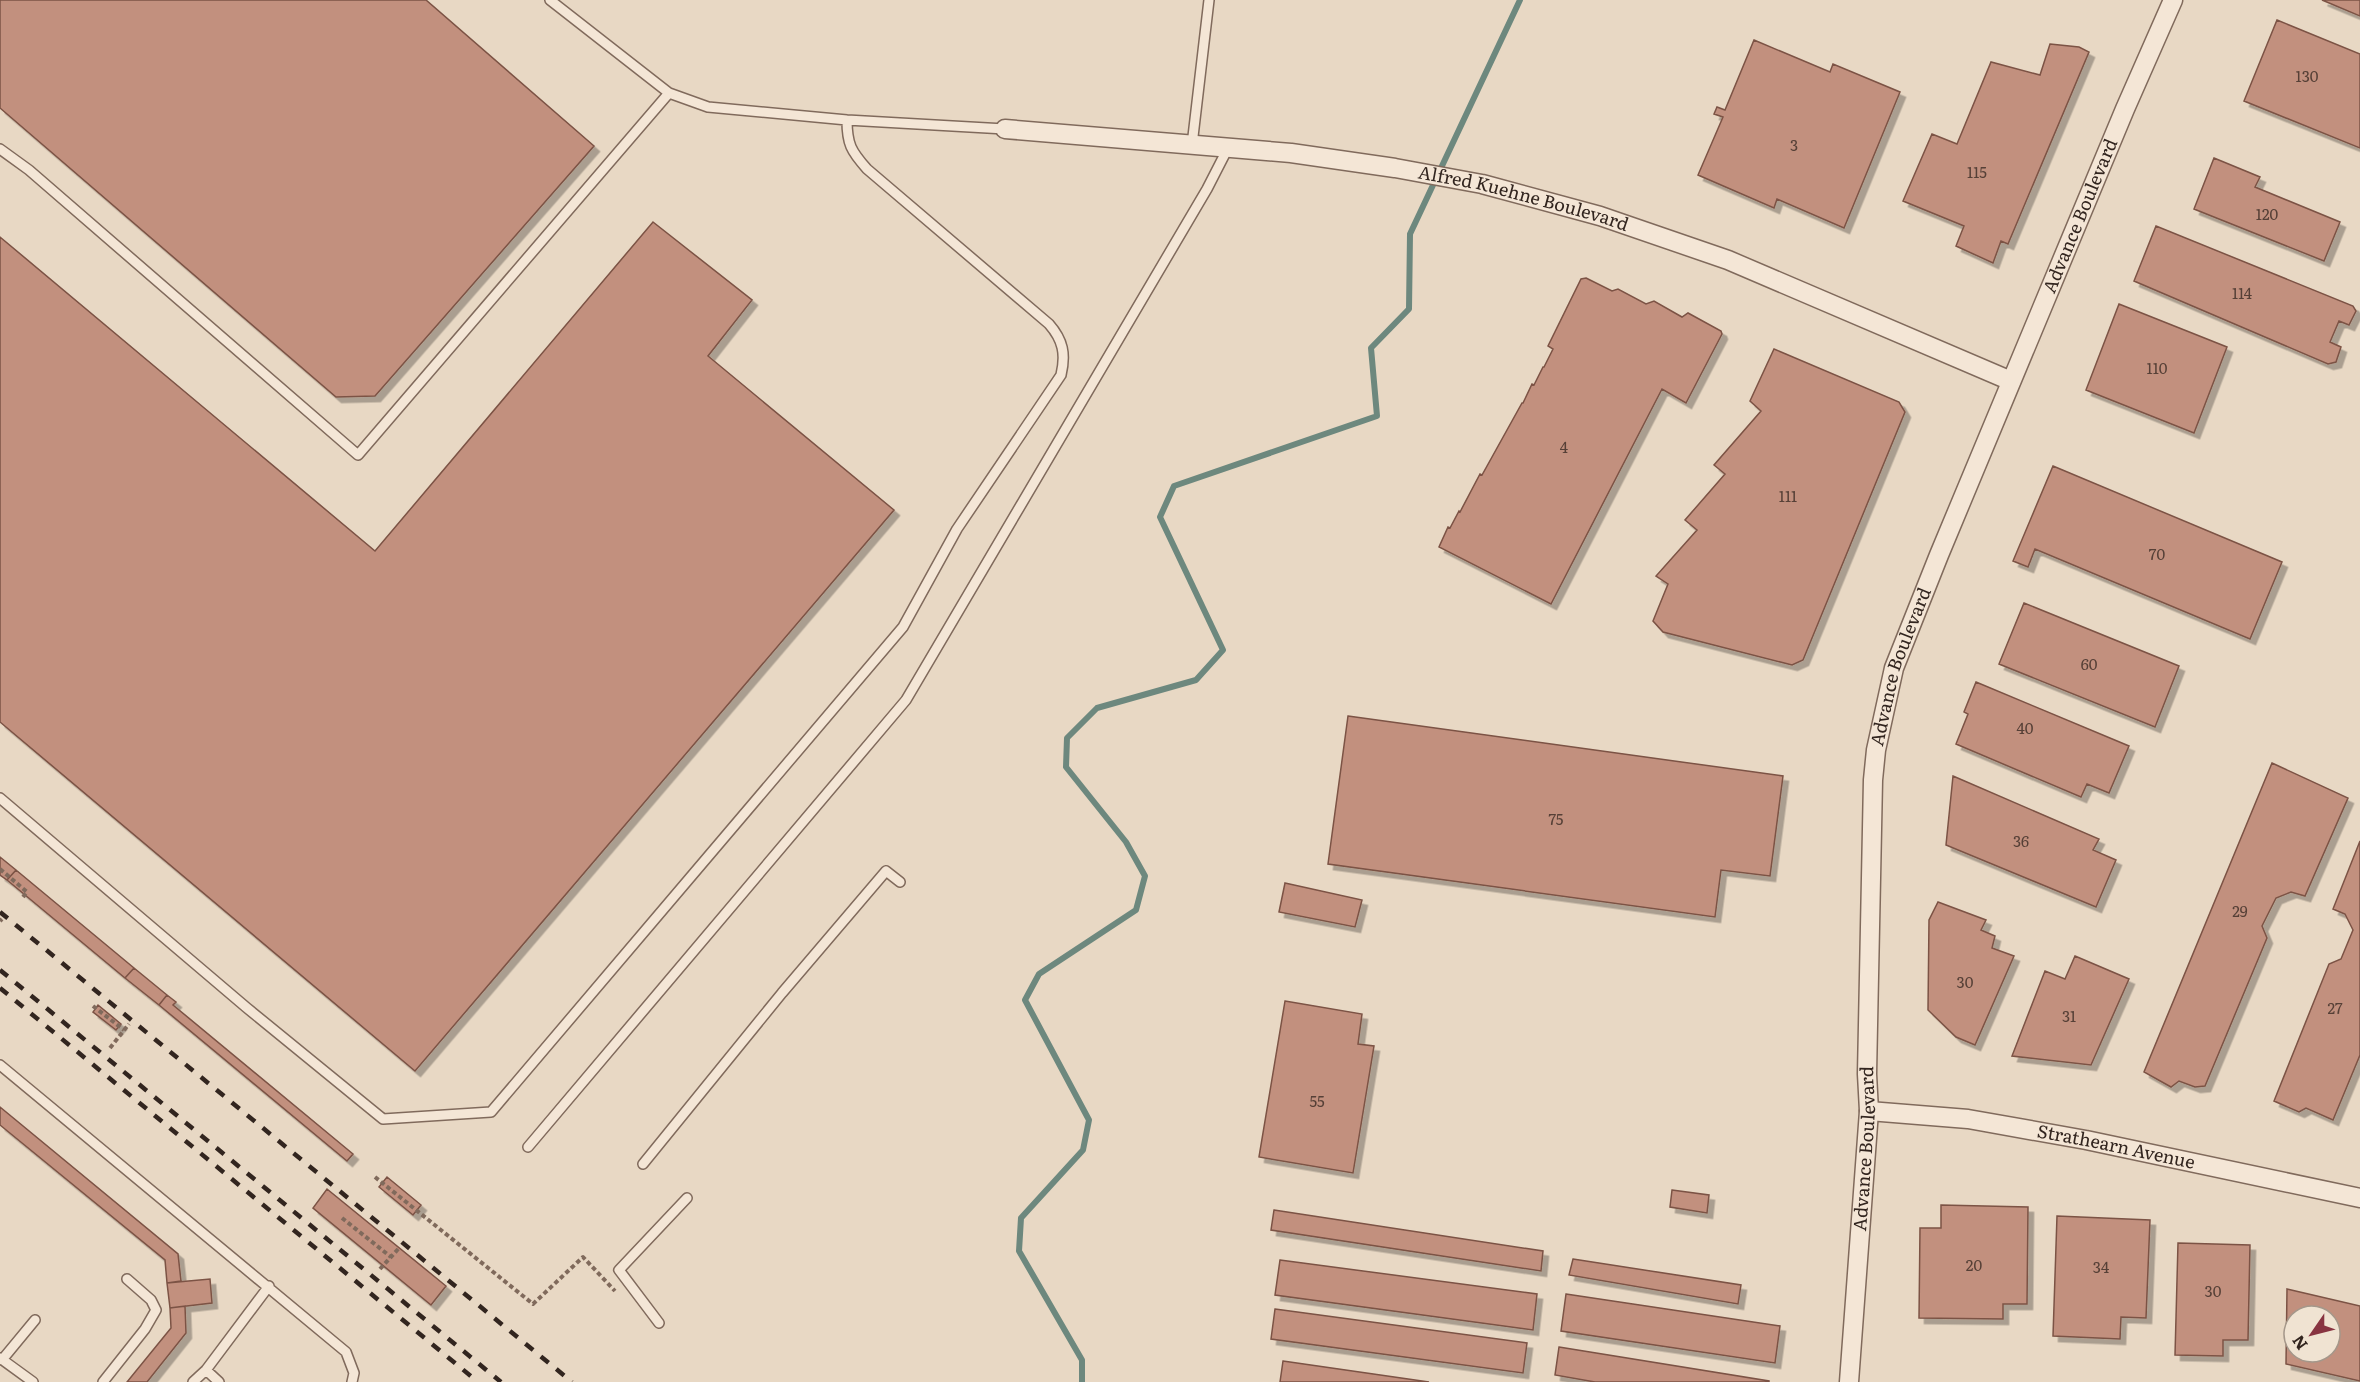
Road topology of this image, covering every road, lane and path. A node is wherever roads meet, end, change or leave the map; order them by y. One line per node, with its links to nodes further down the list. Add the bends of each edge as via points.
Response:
1 (550, 0): 4 (lane)
2 (1209, 0): 7 (lane)
3 (2173, 0): 10 (street, Advance Boulevard)
4 (669, 93): 5 (lane, via 708,107); 9 (lane, via 358,455)
5 (847, 120): 6 (lane); 11 (lane, via 851,151 867,169 1058,334 1064,347 1061,375 957,529 903,627 492,1112 383,1119)
6 (1005, 129): 7 (street, Alfred Kuehne Boulevard)
7 (1192, 145): 8 (street, Alfred Kuehne Boulevard)
8 (1228, 148): 10 (street, Alfred Kuehne Boulevard, via 1395,168 1482,184 1600,216 1728,260); 21 (lane, via 1202,199 906,700)
9 (0, 149)
10 (2011, 381): 20 (street, Advance Boulevard, via 1894,668 1876,750 1871,814)
11 (0, 798)
12 (0, 869): 14 (path, via 27,892)
13 (900, 882): 22 (lane, via 886,871)
14 (23, 897)
15 (93, 1006): 17 (path)
16 (129, 1024): 17 (path)
17 (124, 1030): 18 (path)
18 (110, 1048)
19 (0, 1065): 33 (lane)
20 (1869, 1111): 25 (street, Strathearn Avenue, via 1968,1119); 44 (street, Advance Boulevard)
21 (528, 1147)
22 (644, 1164)
23 (375, 1177): 26 (path)
24 (687, 1198): 36 (lane, via 619,1270)
25 (2360, 1198)
26 (418, 1213): 28 (path); 34 (path, via 533,1304 583,1257)
27 (342, 1218): 30 (path)
28 (413, 1219)
29 (400, 1247): 30 (path)
30 (391, 1257): 31 (path)
31 (380, 1269)
32 (127, 1280): 40 (lane, via 151,1300 156,1310)
33 (269, 1286): 38 (lane); 43 (lane, via 346,1352 354,1373)
34 (622, 1298)
35 (35, 1320): 37 (lane)
36 (659, 1323)
37 (1, 1359): 39 (lane)
38 (206, 1370): 41 (lane); 42 (lane)
39 (30, 1381)
40 (103, 1382)
41 (193, 1382)
42 (219, 1382)
43 (352, 1382)
44 (1850, 1382)

